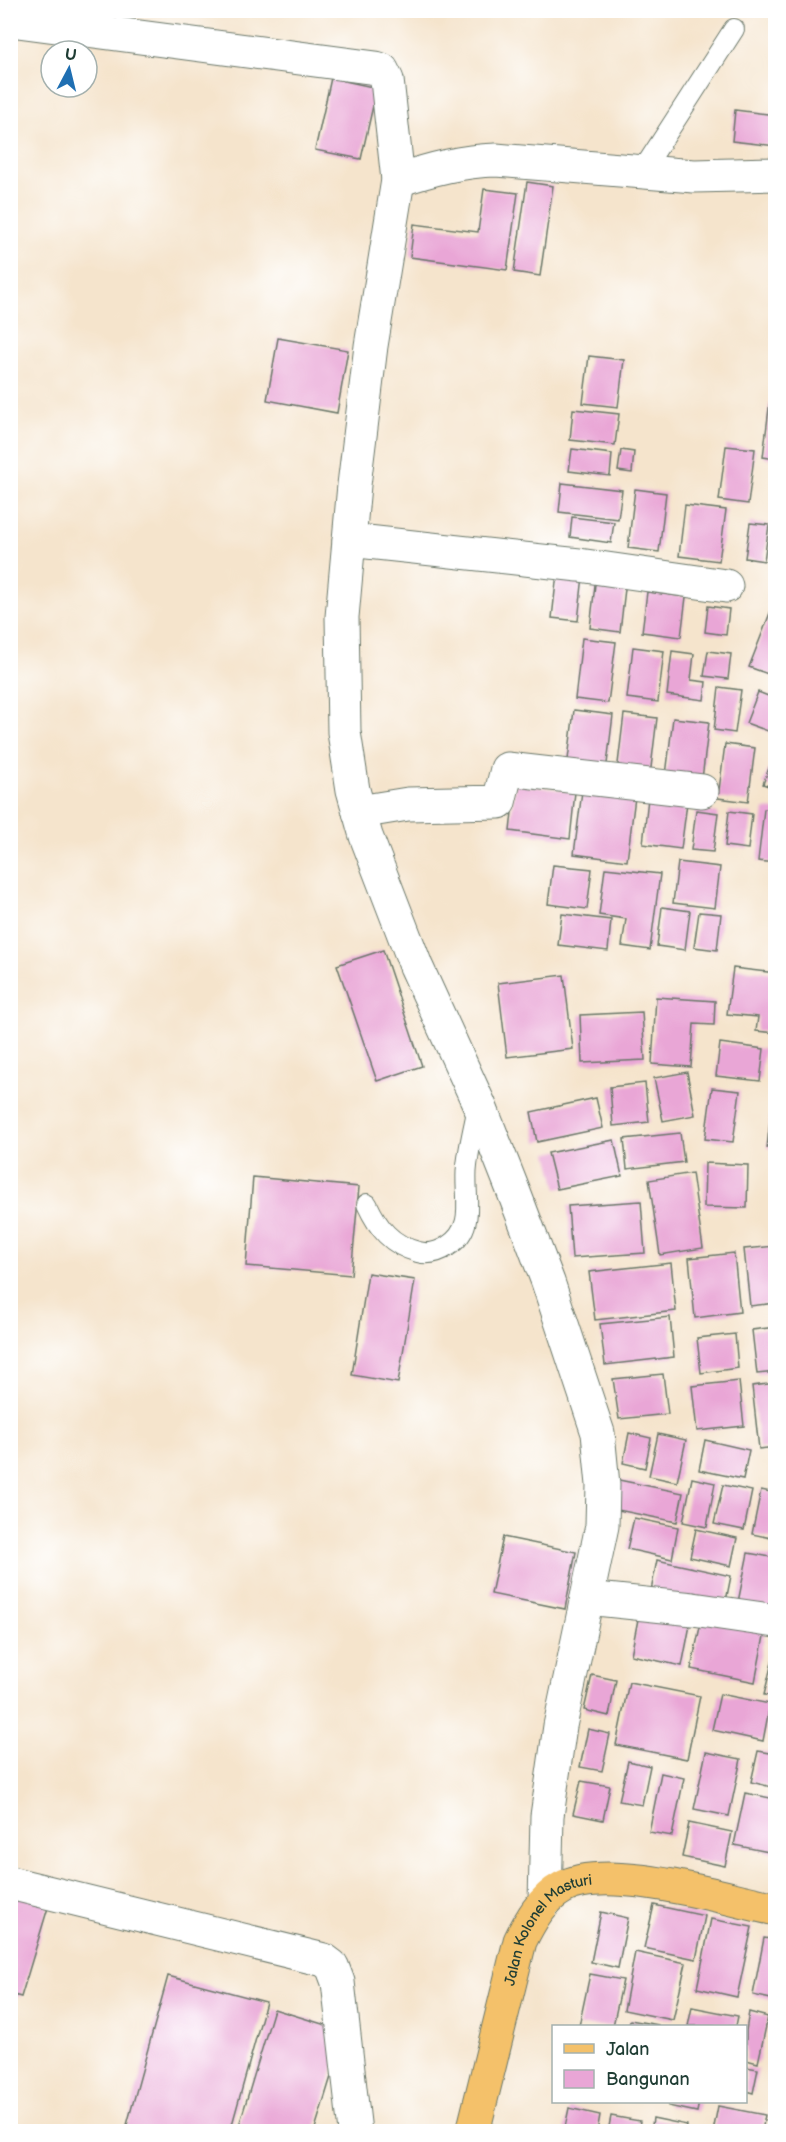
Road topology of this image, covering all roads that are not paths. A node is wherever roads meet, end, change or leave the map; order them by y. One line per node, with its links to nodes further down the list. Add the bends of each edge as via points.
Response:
1 (10, 20): 5 (street, via 382,70 387,80)
2 (734, 29): 3 (lane)
3 (642, 170): 4 (street, via 694,176); 5 (street, via 469,161)
4 (776, 174)
5 (399, 180): 6 (street, via 371,346)
6 (349, 540): 7 (street, via 579,564); 9 (street, via 342,617 344,732)
7 (726, 586)
8 (702, 791): 9 (street, via 507,769 499,802 408,804)
9 (359, 812): 10 (street, via 416,966)
10 (479, 1104): 11 (lane, via 466,1167 467,1219 454,1242 441,1251 425,1254 409,1250 383,1233); 12 (street, via 548,1282 598,1433 602,1526)
11 (367, 1204)
12 (587, 1598): 13 (street); 15 (street, via 548,1805)
13 (776, 1621)
14 (10, 1883): 17 (street, via 324,1960 336,1973 340,1992)
15 (545, 1902): 16 (main road, Jalan Kolonel Masturi, via 576,1882 634,1880); 18 (main road, Jalan Kolonel Masturi, via 530,1921 513,1964)
16 (776, 1909)
17 (355, 2132)
18 (472, 2132)

